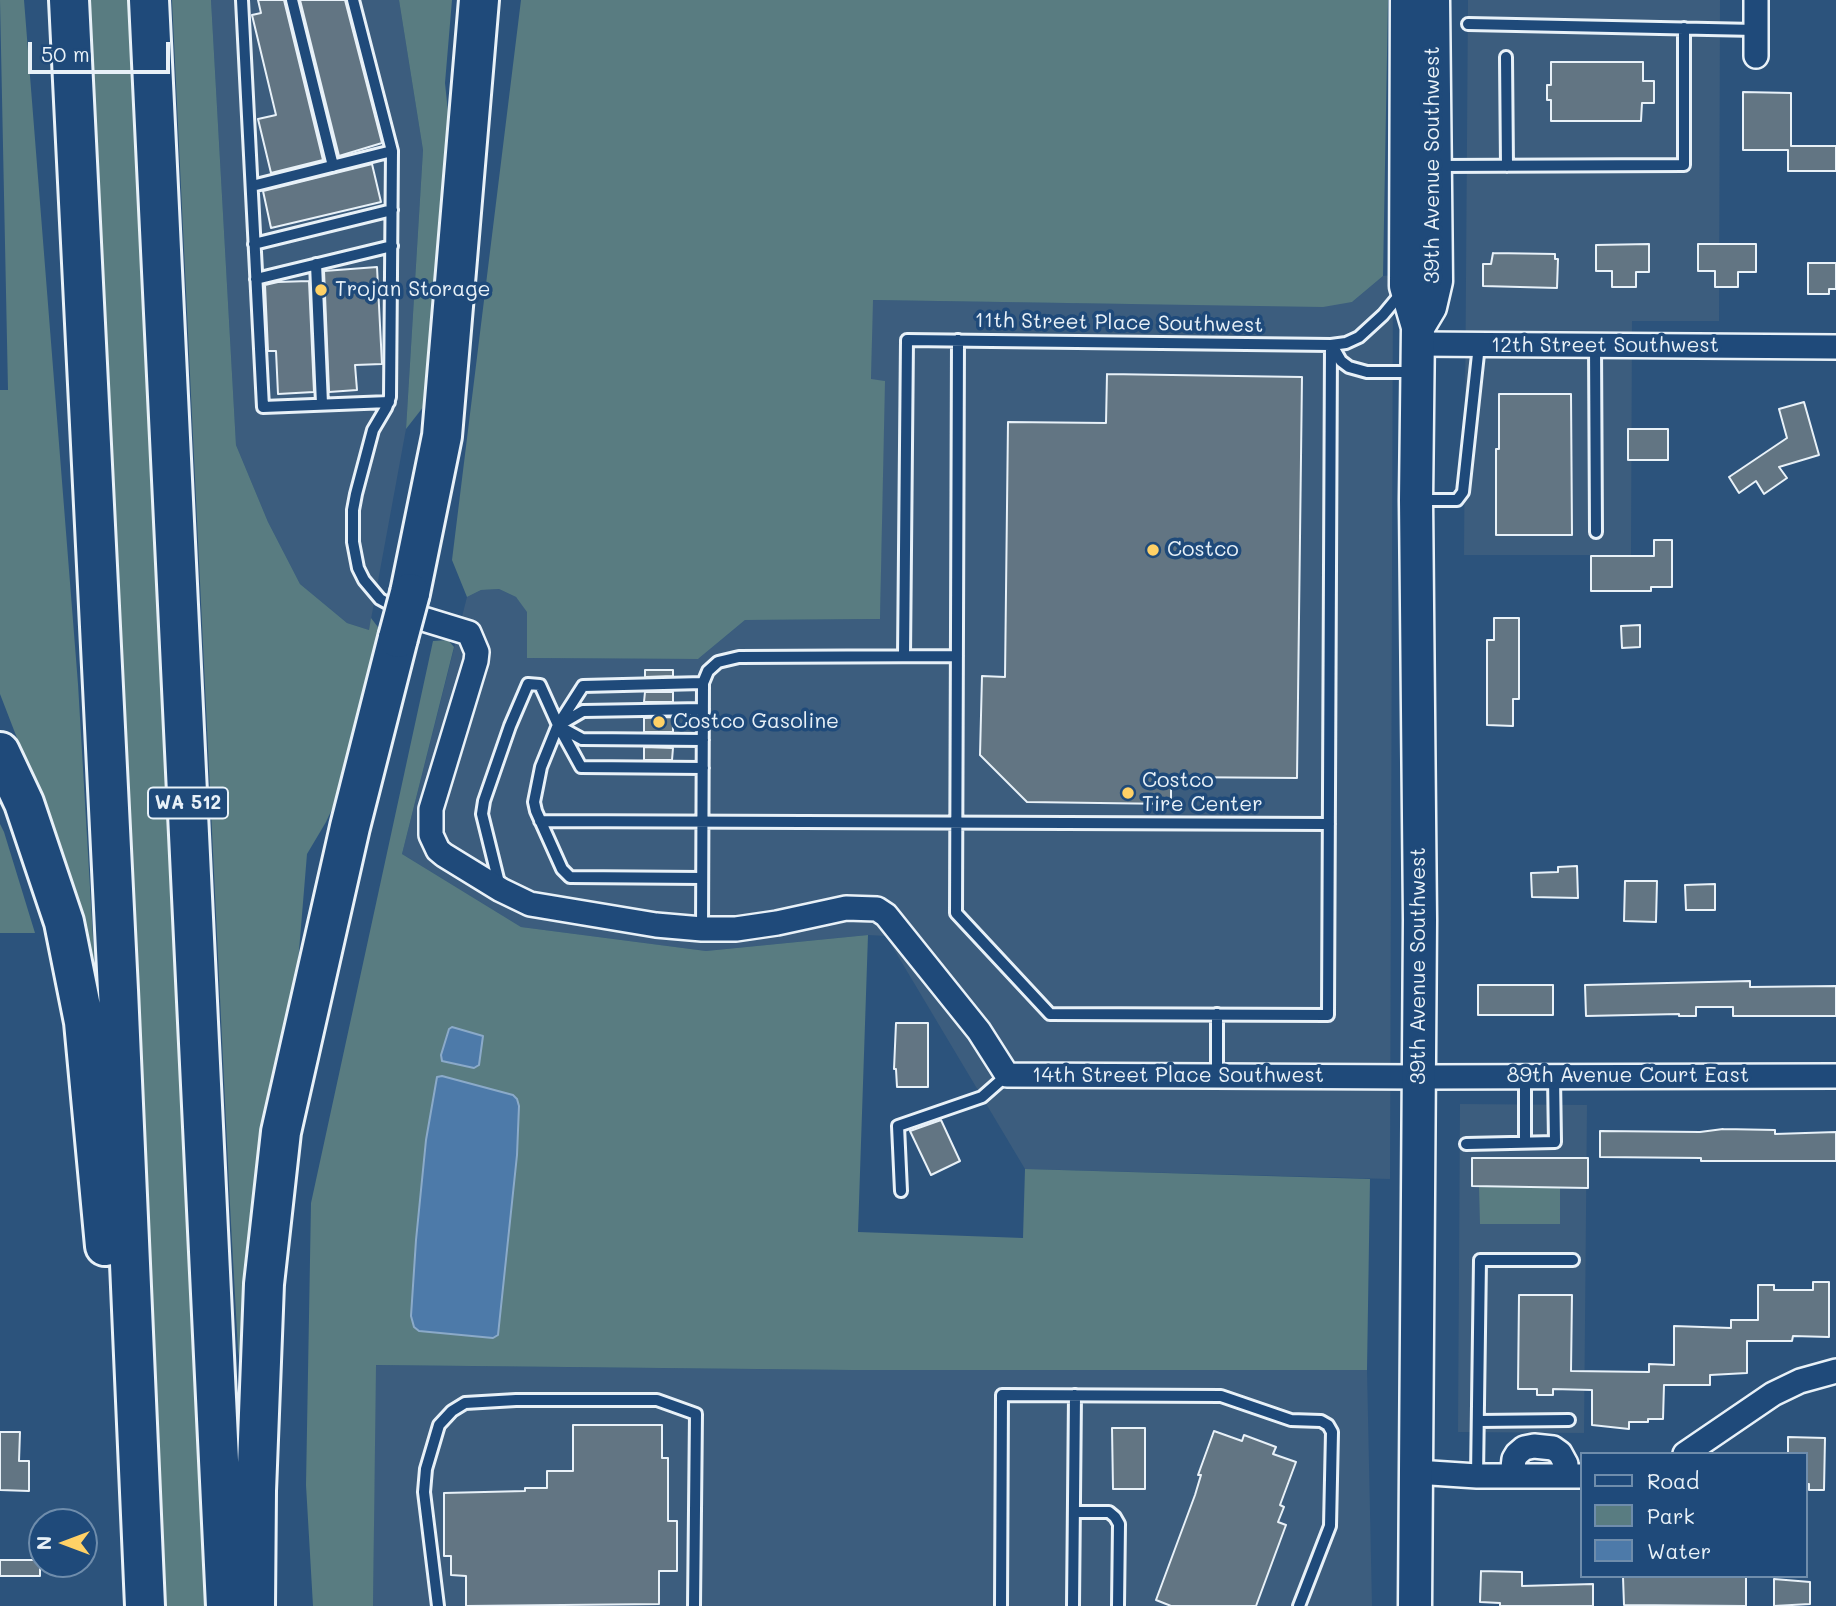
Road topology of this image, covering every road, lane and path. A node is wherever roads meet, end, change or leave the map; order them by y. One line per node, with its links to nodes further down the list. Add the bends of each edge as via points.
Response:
1 (69, 0): 73 (highway)
2 (149, 0): 74 (highway, WA 512)
3 (242, 0): 19 (lane)
4 (292, 0): 16 (lane)
5 (353, 0): 15 (lane, 14th Street Place Southwest)
6 (479, 0): 36 (highway, via 442,436)
7 (1407, 0): 25 (main road, 39th Avenue Southwest)
8 (1433, 0): 17 (main road, 39th Avenue Southwest)
9 (1756, 0): 12 (street)
10 (1468, 24): 11 (lane)
11 (1684, 28): 12 (lane); 18 (lane, via 1684,165)
12 (1756, 30): 13 (street)
13 (1756, 56)
14 (1506, 57): 18 (lane)
15 (393, 151): 16 (lane); 20 (lane, 14th Street Place Southwest)
16 (333, 166): 19 (lane)
17 (1434, 166): 18 (lane); 31 (main road, 39th Avenue Southwest, via 1436,281)
18 (1507, 166)
19 (252, 186): 21 (lane)
20 (392, 210): 21 (lane); 22 (lane, 14th Street Place Southwest)
21 (254, 244): 24 (lane)
22 (392, 246): 23 (lane); 32 (lane, 14th Street Place Southwest)
23 (316, 264): 24 (lane); 33 (lane)
24 (256, 279): 33 (lane, via 263,407)
25 (1406, 286): 27 (lane, 11th Street Place Southwest, via 1371,328 1346,343); 31 (main road, 39th Avenue Southwest)
26 (958, 340): 27 (lane, 11th Street Place Southwest); 37 (lane, 11th Street Place Southwest, via 907,340); 38 (lane)
27 (1331, 345): 31 (lane, via 1341,361 1367,372); 48 (lane)
28 (1479, 345): 29 (street, 12th Street Southwest); 31 (street, 12th Street Southwest); 34 (lane, via 1463,492 1457,500)
29 (1595, 345): 30 (street, 12th Street Southwest); 35 (lane)
30 (1836, 347)
31 (1418, 348): 34 (main road, 39th Avenue Southwest)
32 (389, 401): 33 (lane); 36 (lane, 14th Street Place Southwest, via 375,424 356,494 353,542 358,568 371,591)
33 (321, 404)
34 (1416, 500): 57 (main road, 39th Avenue Southwest)
35 (1596, 532)
36 (410, 616): 50 (street, 14th Street Place Southwest, via 469,633 477,652 432,799 430,835 438,850); 75 (highway, via 350,827 281,1132 264,1284)
37 (904, 656): 38 (lane); 39 (lane, via 729,658 708,671)
38 (957, 656): 47 (lane)
39 (704, 683): 40 (lane); 41 (lane, via 583,686)
40 (703, 709): 41 (lane, via 583,711); 42 (lane)
41 (558, 725): 42 (lane, via 582,739); 44 (lane, via 582,767); 45 (lane, via 541,767 534,802); 50 (lane, via 540,685 528,684 482,814)
42 (703, 740): 44 (lane)
43 (0, 752): 72 (highway, via 24,803 64,922 84,1021)
44 (703, 768): 46 (lane)
45 (540, 821): 46 (lane); 49 (lane, via 570,877)
46 (702, 821): 47 (lane); 49 (lane)
47 (956, 822): 48 (lane); 52 (lane, via 956,914 1050,1014)
48 (1329, 824): 52 (lane, via 1328,1015)
49 (702, 878): 51 (lane)
50 (501, 890): 51 (street, 14th Street Place Southwest, via 546,908)
51 (702, 929): 53 (street, 14th Street Place Southwest, via 756,927 846,908 877,909 979,1031)
52 (1217, 1014): 54 (lane)
53 (1007, 1075): 54 (street, 14th Street Place Southwest); 61 (lane, via 982,1097 898,1126)
54 (1217, 1076): 57 (street, 14th Street Place Southwest)
55 (1525, 1076): 57 (street, 89th Avenue Court East); 58 (street, 89th Avenue Court East); 59 (lane)
56 (1836, 1076): 58 (street, 89th Avenue Court East)
57 (1419, 1077): 68 (main road, 39th Avenue Southwest)
58 (1554, 1077): 59 (lane, via 1555,1142)
59 (1525, 1142): 60 (lane)
60 (1466, 1144)
61 (901, 1191)
62 (1573, 1260): 66 (lane, via 1480,1260)
63 (1836, 1371): 67 (street, via 1773,1394)
64 (1075, 1395): 71 (lane); 78 (lane, via 1002,1395); 81 (lane, via 1221,1396 1291,1420 1328,1425 1332,1433 1330,1525)
65 (1569, 1420): 66 (lane)
66 (1479, 1421): 69 (lane)
67 (1688, 1452)
68 (1416, 1472): 69 (street); 82 (main road, 39th Avenue Southwest)
69 (1477, 1476): 70 (street)
70 (1574, 1476)
71 (1074, 1512): 79 (lane); 80 (lane, via 1109,1512 1119,1524)
72 (136, 1606)
73 (145, 1606)
74 (226, 1606)
75 (255, 1606)
76 (438, 1606): 77 (lane, via 424,1492 432,1445 439,1425 452,1411 465,1404 516,1400 657,1400 696,1414)
77 (694, 1606)
78 (1001, 1606)
79 (1073, 1606)
80 (1118, 1606)
81 (1299, 1606)
82 (1415, 1606)

